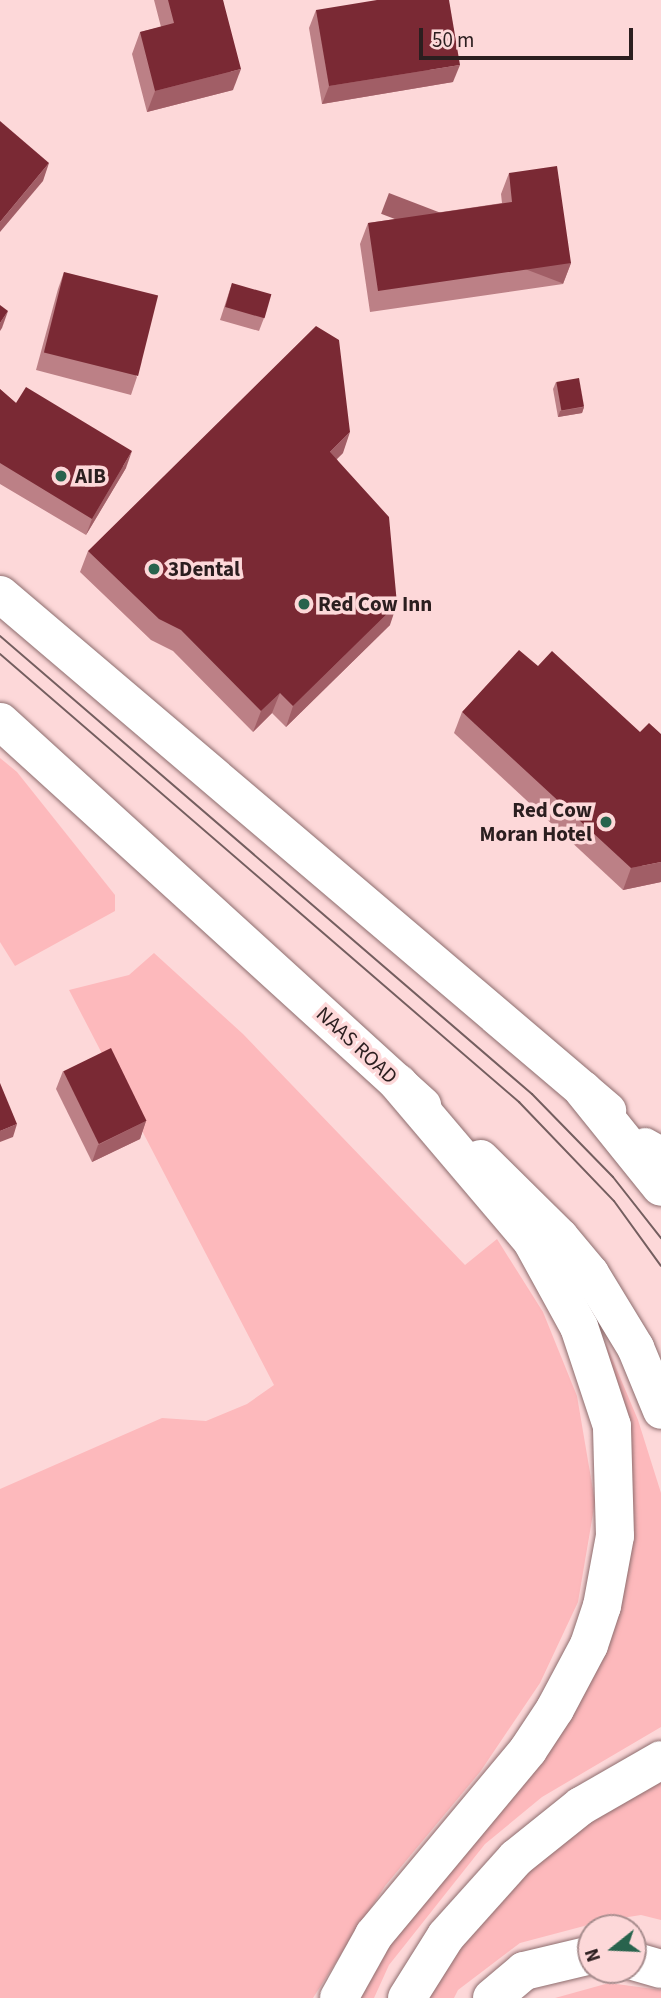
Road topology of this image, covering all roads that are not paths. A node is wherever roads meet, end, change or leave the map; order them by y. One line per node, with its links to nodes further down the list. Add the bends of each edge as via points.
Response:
1 (0, 594): 4 (main road)
2 (0, 722): 3 (main road, NAAS ROAD)
3 (398, 1083): 7 (main road, NAAS ROAD, via 495,1171 568,1246 611,1305); 10 (highway, via 532,1241 579,1327 612,1426 615,1536 589,1645 555,1709 528,1750 374,1935)
4 (583, 1090): 5 (main road); 6 (highway)
5 (656, 1151)
6 (661, 1187)
7 (661, 1410)
8 (661, 1760): 11 (highway, via 581,1805 516,1858 446,1936)
9 (577, 1959): 12 (highway, via 524,1972)
10 (339, 1998)
11 (407, 1998)
12 (492, 1998)

